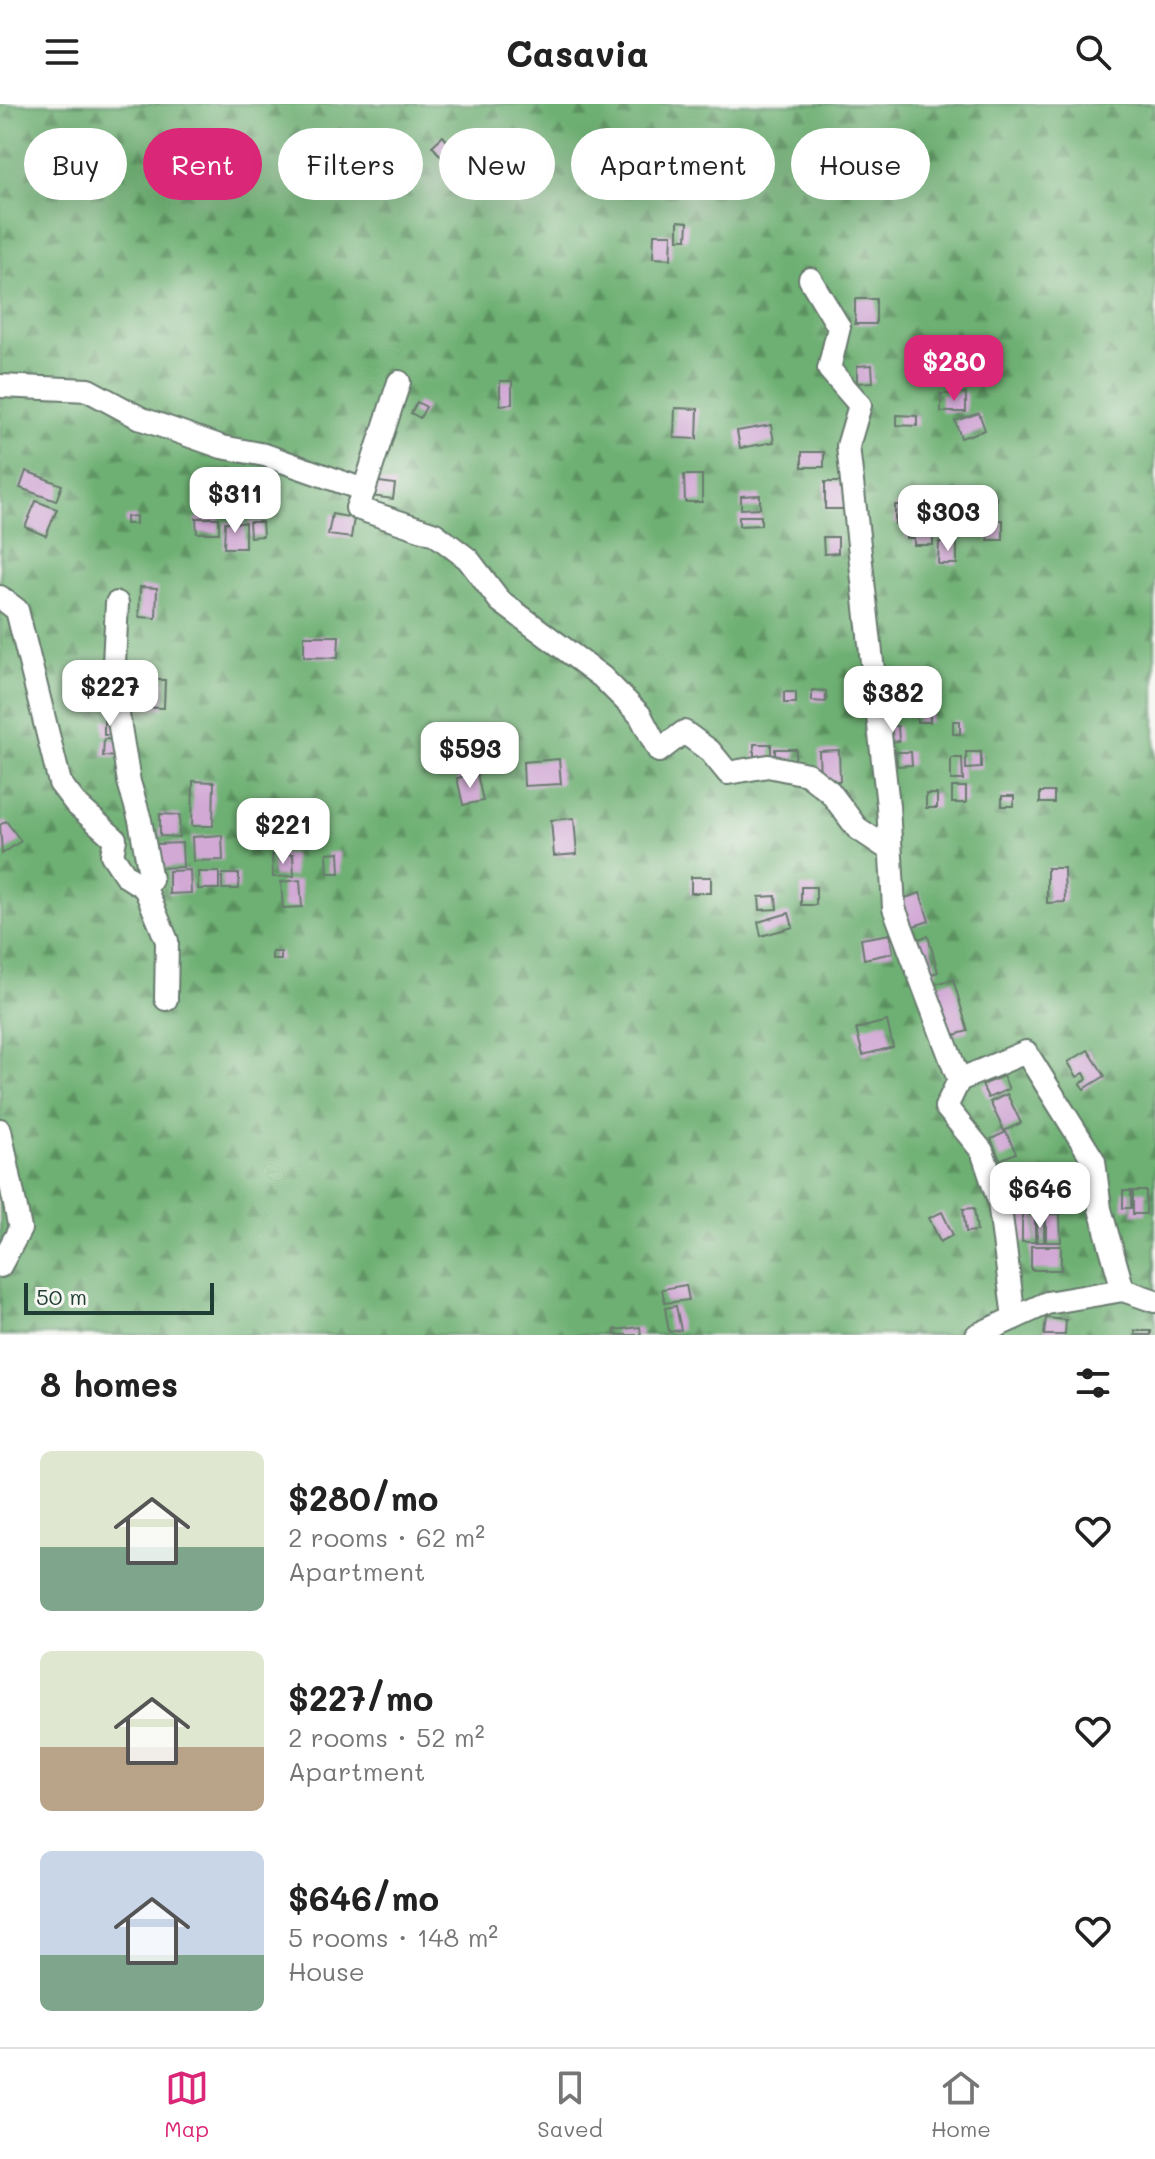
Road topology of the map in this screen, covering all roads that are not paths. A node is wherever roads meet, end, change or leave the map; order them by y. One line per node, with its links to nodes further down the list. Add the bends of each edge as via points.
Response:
1 (810, 279): 7 (street, via 839,327 829,369 860,405 848,446)
2 (399, 382): 4 (street)
3 (0, 386): 4 (street, via 88,390 142,419)
4 (364, 490): 7 (street, via 357,508 435,534 468,559 500,601 602,677 640,715 659,751 684,732 728,773 768,766 807,774 830,792 857,828)
5 (0, 597): 8 (street, via 17,610 60,783 115,839 112,855 126,876)
6 (117, 603): 8 (street, via 113,684 151,880)
7 (890, 850): 10 (street, via 894,908)
8 (145, 888): 9 (street, via 167,941)
9 (166, 999)
10 (959, 1080): 13 (street, via 1026,1052 1094,1161 1100,1209); 15 (street, via 946,1107 982,1151 999,1201)
11 (0, 1130): 12 (street, via 20,1229)
12 (0, 1266)
13 (1123, 1290): 14 (street); 15 (street, via 1047,1303)
14 (1155, 1301)
15 (1014, 1318): 16 (street)
16 (977, 1335)

